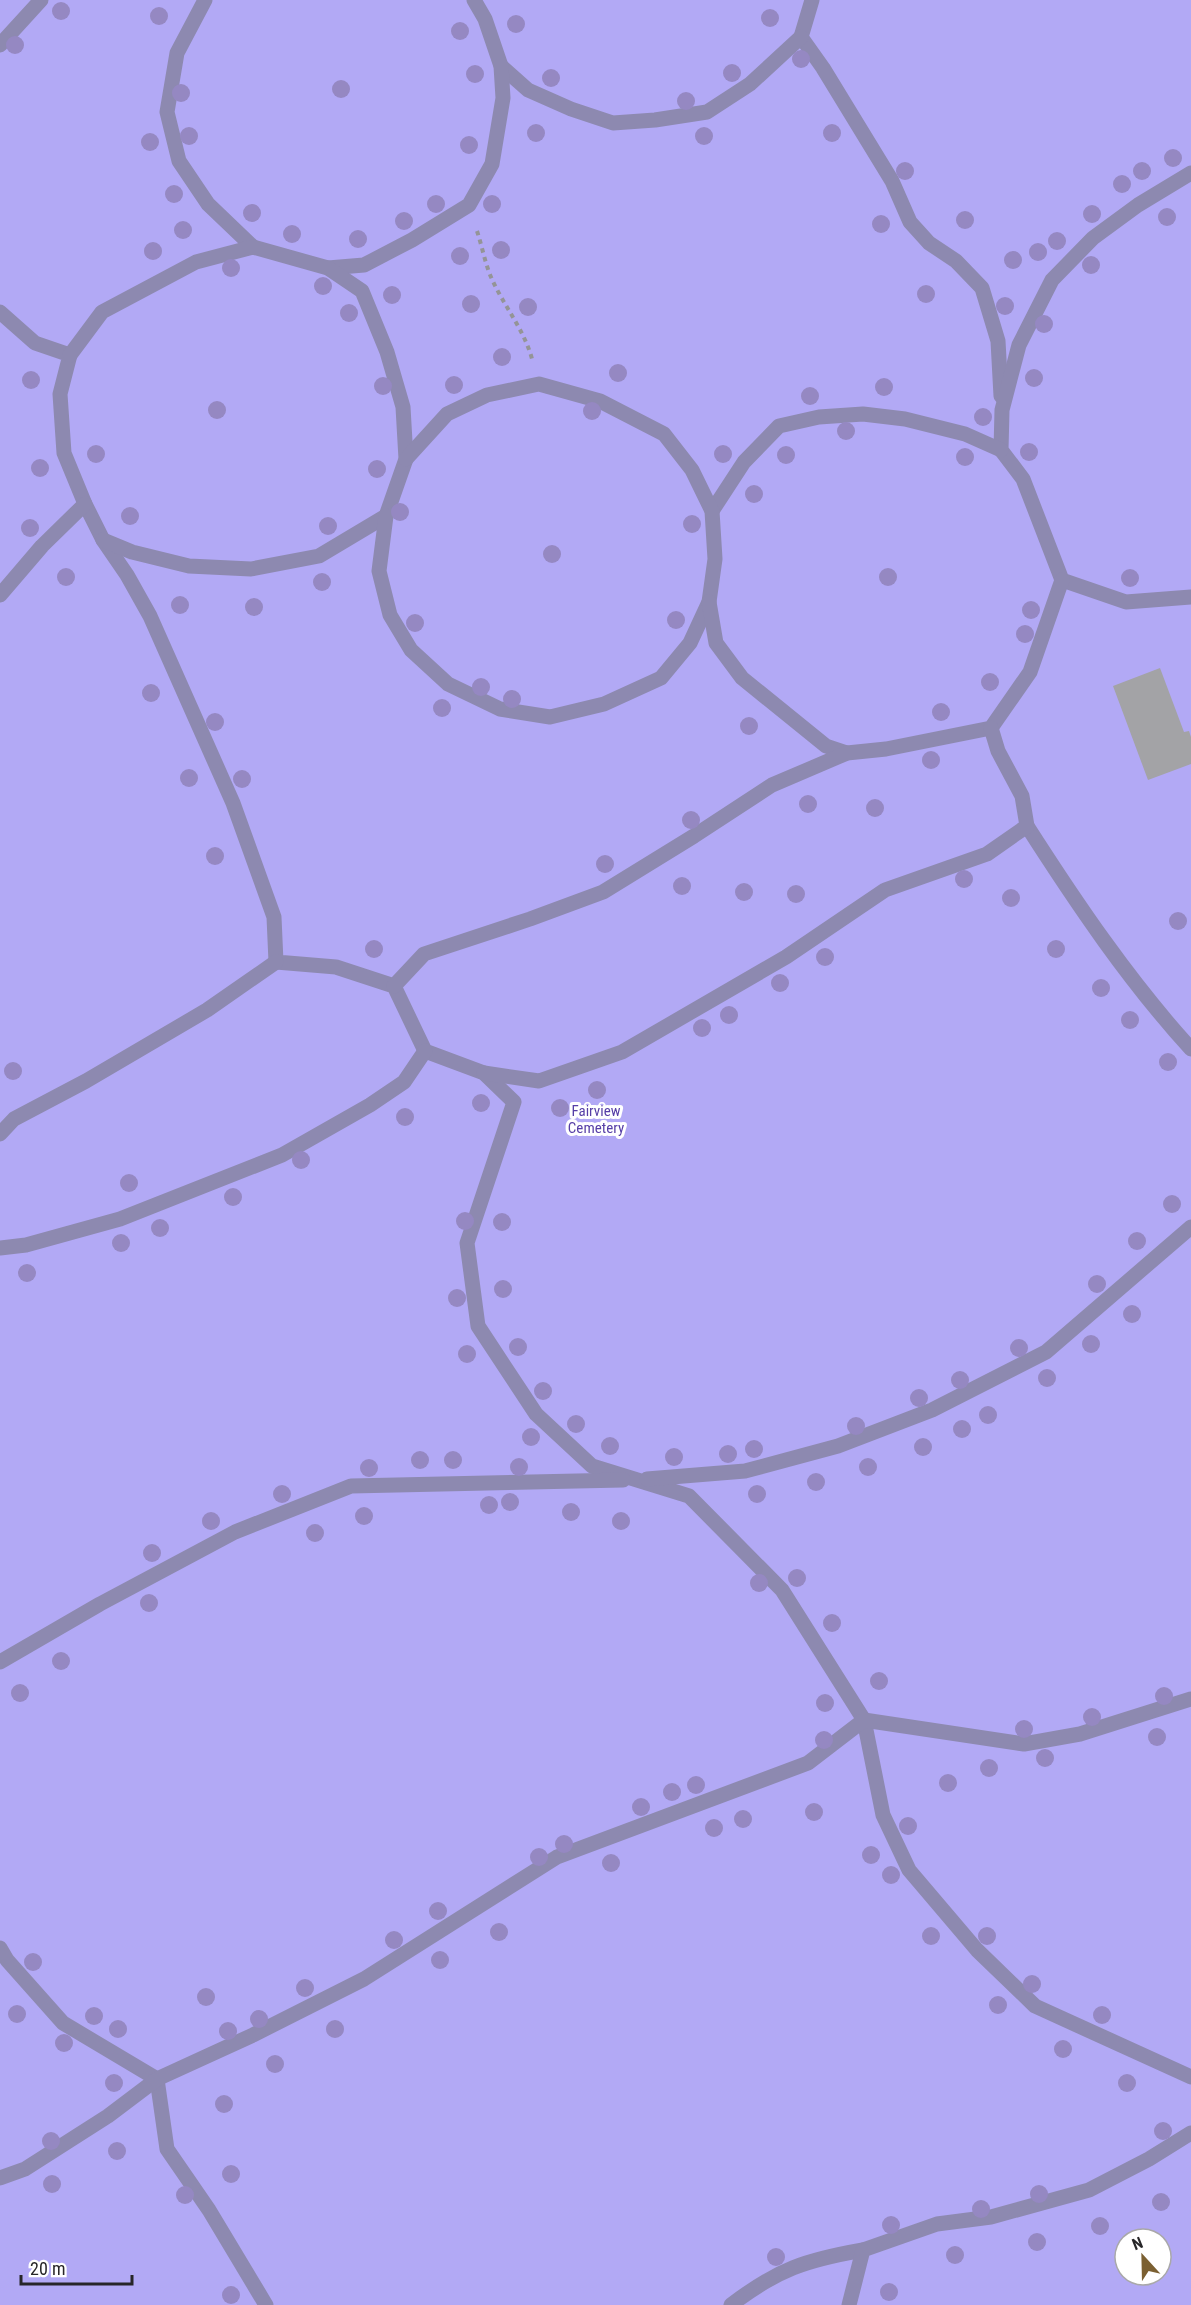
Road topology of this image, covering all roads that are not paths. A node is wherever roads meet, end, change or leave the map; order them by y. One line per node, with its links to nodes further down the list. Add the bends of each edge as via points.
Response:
1 (40, 0): 8 (lane)
2 (205, 0): 11 (lane, via 177,53 167,112 179,161 208,204)
3 (474, 0): 6 (lane)
4 (484, 0): 6 (lane)
5 (812, 0): 7 (lane)
6 (485, 19): 9 (lane)
7 (801, 37): 9 (lane, via 750,84 707,112 655,120 614,123 571,109 528,90); 15 (lane, via 892,181 910,222 982,288 998,341)
8 (0, 45)
9 (501, 66): 12 (lane, via 504,98 492,164 469,205 364,265)
10 (1191, 173): 15 (lane, via 1092,238 1052,280 1019,345)
11 (253, 247): 12 (lane); 14 (lane, via 196,262 102,312)
12 (328, 268): 17 (lane, via 362,291 387,352 403,407)
13 (0, 312): 14 (lane, via 35,343)
14 (70, 355): 18 (lane, via 60,394 64,453)
15 (1002, 410): 16 (lane)
16 (1001, 450): 19 (lane, via 965,434 905,419 862,414 819,417 779,426 744,462); 22 (lane, via 1023,479)
17 (406, 459): 19 (lane, via 447,414 487,395 539,384 600,401 664,434 692,470); 20 (lane)
18 (85, 504): 21 (lane); 23 (lane)
19 (712, 511): 25 (lane, via 715,559)
20 (386, 516): 21 (lane, via 319,556 251,569 189,566 132,552); 25 (lane, via 379,571 390,615 411,650 448,684 500,709 550,717 604,704 661,678 690,643)
21 (104, 540): 29 (lane, via 150,616 233,803 274,918)
22 (1062, 580): 24 (lane, via 1126,602); 26 (lane, via 1030,672)
23 (0, 595)
24 (1191, 597)
25 (709, 602): 27 (lane, via 716,643 742,678 826,746)
26 (991, 728): 27 (lane); 28 (lane, via 998,751 1022,796)
27 (848, 753): 30 (lane, via 772,785 603,892 424,954)
28 (1027, 826): 31 (lane, via 1154,1008); 33 (lane, via 987,854 885,890 786,957 622,1052 539,1081)
29 (276, 962): 30 (lane, via 336,967); 34 (lane, via 207,1010 14,1119)
30 (394, 986): 32 (lane)
31 (1191, 1049)
32 (425, 1052): 33 (lane); 36 (lane, via 404,1082 282,1155 120,1219 26,1245)
33 (484, 1073): 37 (lane, via 514,1102 467,1243 478,1326 536,1414 592,1466)
34 (0, 1134)
35 (1191, 1227): 37 (lane, via 1046,1352 932,1410 838,1446 745,1471)
36 (0, 1248)
37 (637, 1480): 38 (lane, via 351,1486 235,1532); 40 (lane, via 689,1496 782,1590)
38 (0, 1662)
39 (1191, 1699): 40 (lane, via 1080,1734 1024,1744)
40 (864, 1720): 42 (lane, via 883,1815 909,1870 977,1950 1035,2006); 43 (lane, via 808,1763 557,1857 364,1979)
41 (0, 1948): 43 (lane, via 63,2023)
42 (1191, 2077)
43 (157, 2079): 45 (lane, via 25,2169); 47 (lane, via 168,2149)
44 (1191, 2133): 46 (lane, via 1089,2190 990,2217 937,2224)
45 (0, 2178)
46 (863, 2250): 48 (lane, via 787,2268); 49 (lane)
47 (266, 2305)
48 (731, 2305)
49 (849, 2305)

